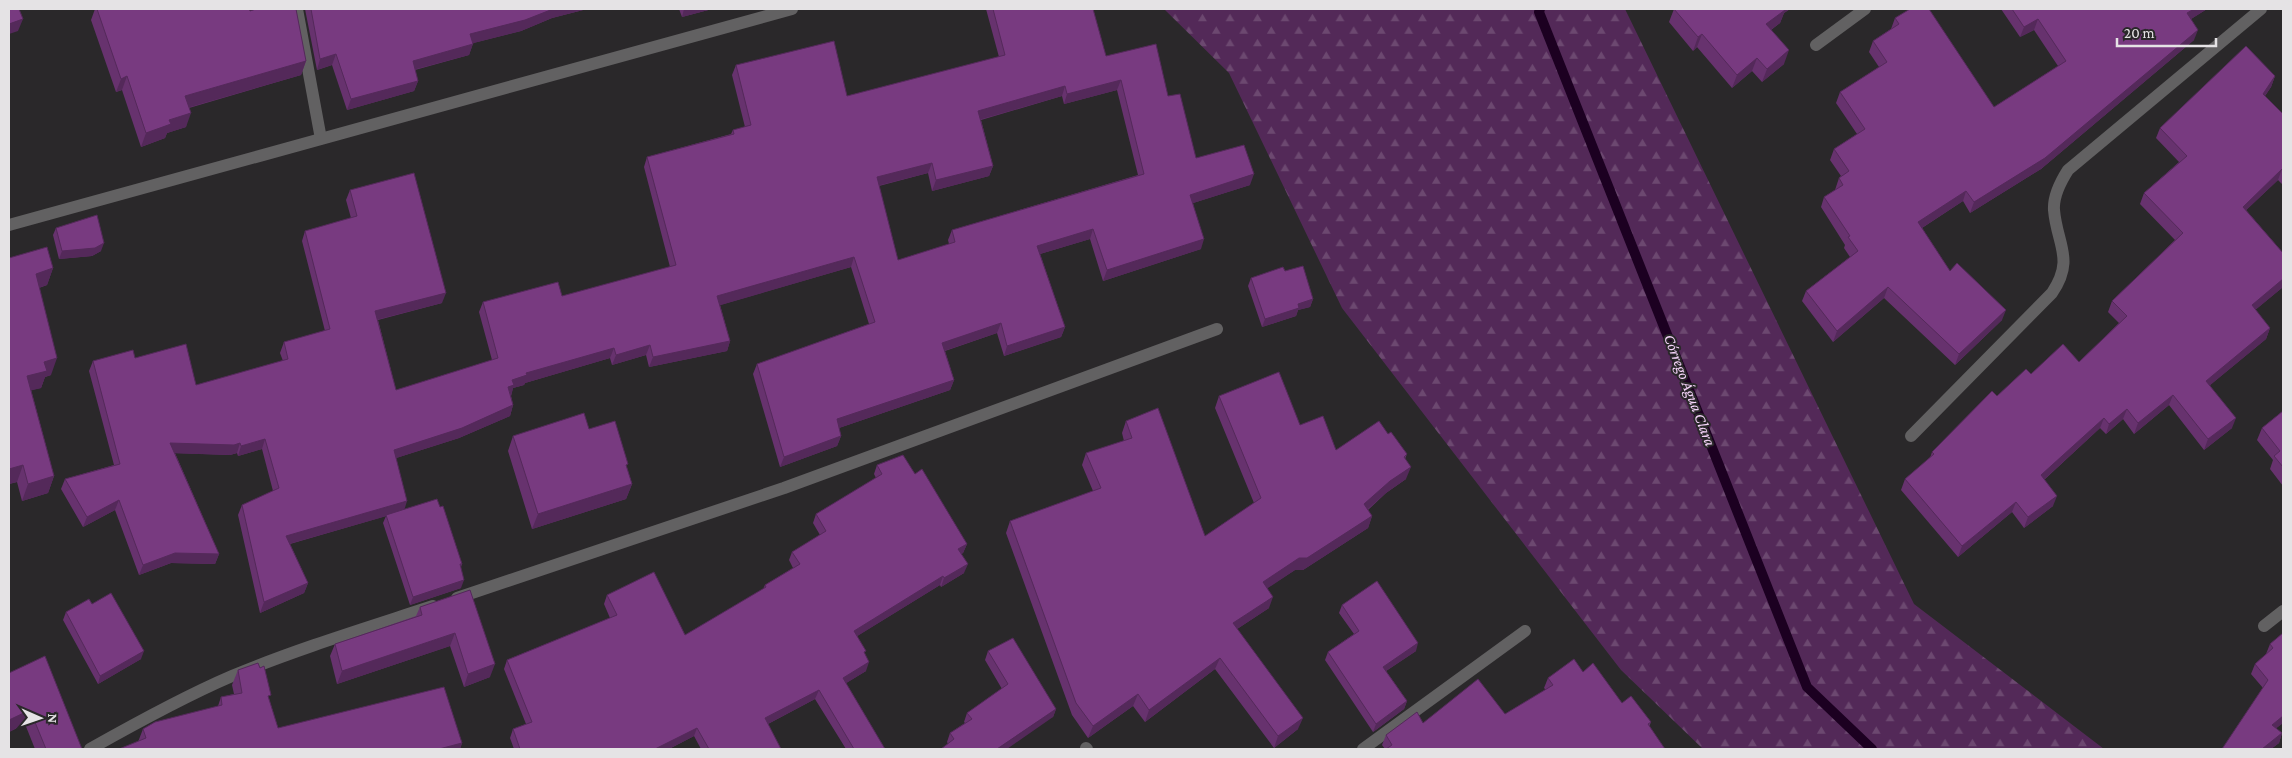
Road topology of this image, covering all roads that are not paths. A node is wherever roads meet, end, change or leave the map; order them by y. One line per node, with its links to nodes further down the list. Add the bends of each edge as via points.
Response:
1 (297, 9): 6 (street)
2 (792, 9): 6 (street)
3 (1865, 9): 5 (street)
4 (2261, 9): 9 (street, via 2068,170 2059,186 2053,209 2065,261 2062,279)
5 (1816, 45)
6 (321, 139): 7 (street)
7 (9, 225)
8 (1217, 329): 13 (street, via 784,488 232,676)
9 (1911, 436)
10 (2283, 611): 11 (street)
11 (2264, 626)
12 (1525, 631): 14 (street)
13 (90, 749)
14 (1363, 749)

